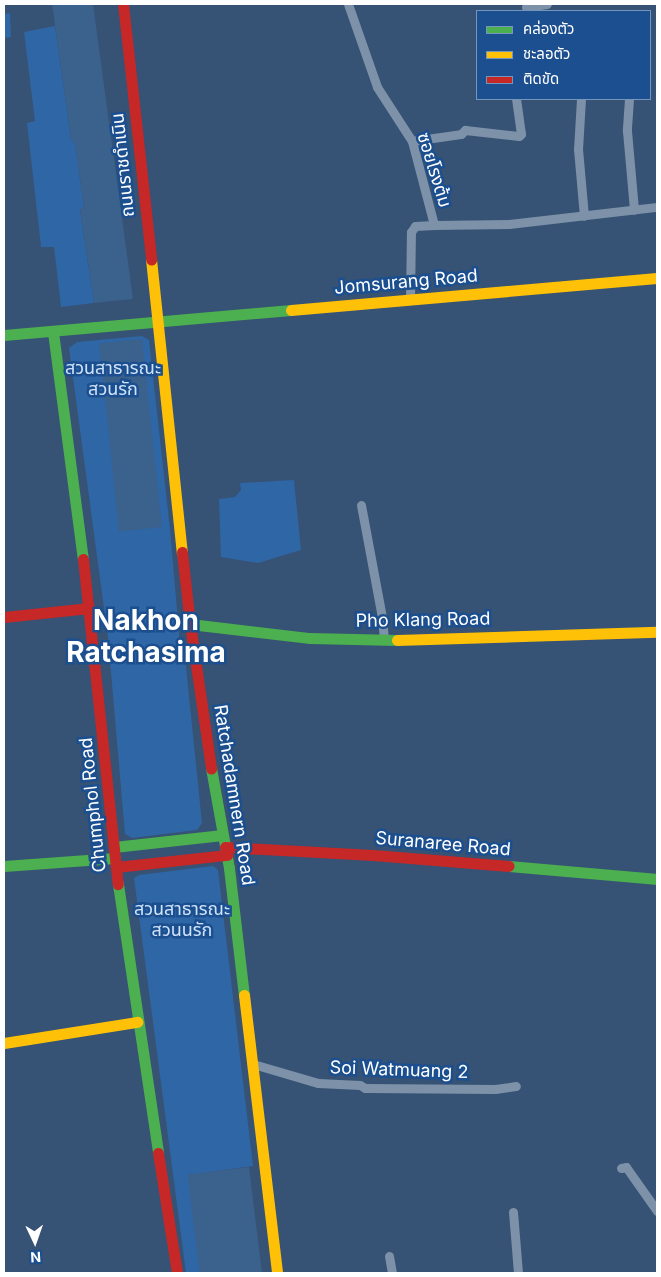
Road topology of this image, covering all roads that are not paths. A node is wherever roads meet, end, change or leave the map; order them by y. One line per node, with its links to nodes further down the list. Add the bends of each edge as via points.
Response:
1 (123, 4): 15 (main road, ถนนราชดำเนิน)
2 (348, 4): 8 (street, ซอยโรงต้ม, via 377,87)
3 (548, 4): 4 (street)
4 (526, 7)
5 (516, 100): 8 (street, via 519,136 465,130 461,134)
6 (581, 100): 11 (street, via 578,149)
7 (629, 100): 10 (street, via 627,131)
8 (412, 140): 12 (street, ซอยโรงต้ม)
9 (657, 207): 10 (street, ซอยโรงต้ม)
10 (634, 210): 11 (street, ซอยโรงต้ม)
11 (584, 216): 12 (street, ซอยโรงต้ม, via 508,224)
12 (434, 225): 14 (street, via 414,226 411,232)
13 (657, 278): 14 (main road, Jomsurang Road)
14 (410, 300): 15 (main road, Jomsurang Road)
15 (158, 322): 16 (main road, Jomsurang Road); 21 (main road, Ratchadamnern Road)
16 (53, 332): 17 (main road, Jomsurang Road); 19 (main road, Chumphol Road)
17 (4, 335)
18 (361, 504): 23 (street)
19 (90, 608): 20 (main road); 26 (main road, Chumphol Road)
20 (4, 617)
21 (190, 624): 23 (main road, Pho Klang Road, via 310,638); 24 (main road, Ratchadamnern Road)
22 (657, 632): 23 (main road, Pho Klang Road)
23 (384, 640)
24 (222, 835): 25 (main road, Ratchadamnern Road); 26 (main road)
25 (226, 851): 26 (main road, Suranaree Road); 28 (main road, Suranaree Road, via 373,856); 31 (main road, Ratchadamnern Road)
26 (115, 858): 27 (main road); 29 (main road, Chumphol Road)
27 (4, 866)
28 (657, 879)
29 (137, 1022): 30 (main road); 37 (main road, Chumphol Road)
30 (4, 1043)
31 (253, 1064): 32 (street, Soi Watmuang 2, via 318,1083 365,1088 495,1089); 38 (main road, Ratchadamnern Road)
32 (516, 1086)
33 (621, 1168): 34 (street, via 626,1166)
34 (657, 1211)
35 (512, 1212): 40 (street)
36 (389, 1256): 39 (street)
37 (177, 1273)
38 (277, 1273)
39 (392, 1273)
40 (518, 1273)

